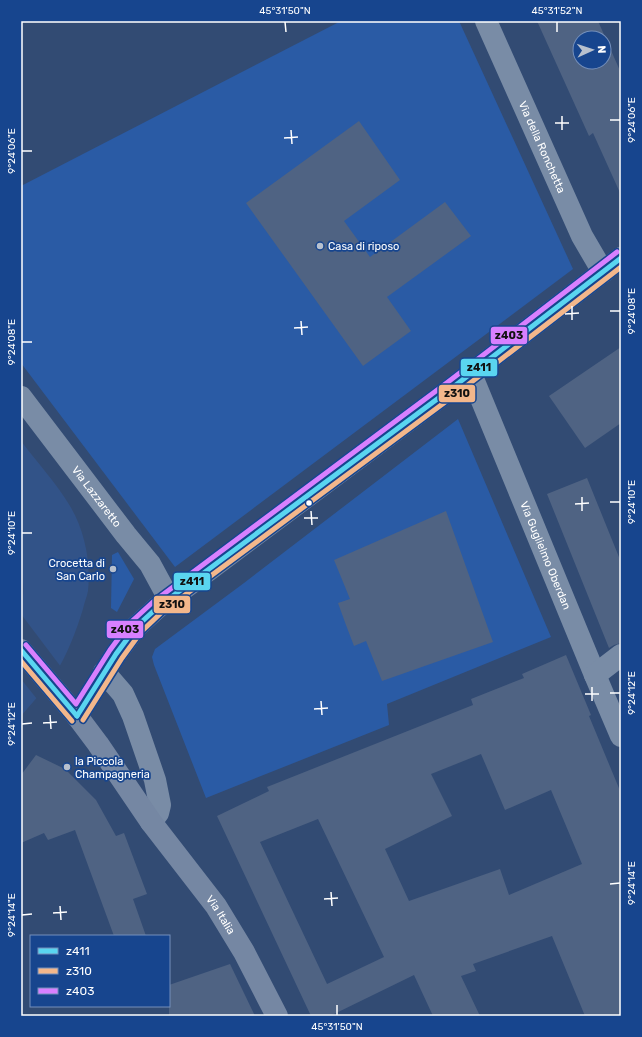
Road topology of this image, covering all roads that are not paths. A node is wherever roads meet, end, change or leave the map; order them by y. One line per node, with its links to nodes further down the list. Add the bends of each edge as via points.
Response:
1 (486, 21): 3 (street, Via della Ronchetta, via 582,236)
2 (621, 258): 3 (street)
3 (603, 272): 4 (street)
4 (471, 374): 6 (street); 10 (street, Via Guglielmo Oberdan)
5 (21, 397): 6 (street, Via Lazzaretto, via 150,564)
6 (169, 599): 9 (street, via 136,627)
7 (21, 650): 11 (street, Via Italia)
8 (621, 655): 10 (street)
9 (104, 672): 11 (street); 13 (street, via 123,694 155,780 160,805)
10 (595, 675): 12 (street, Via Guglielmo Oberdan)
11 (77, 716): 13 (street, Via Italia)
12 (621, 736)
13 (151, 822): 14 (street, Via Italia, via 216,906 244,952)
14 (277, 1016)

